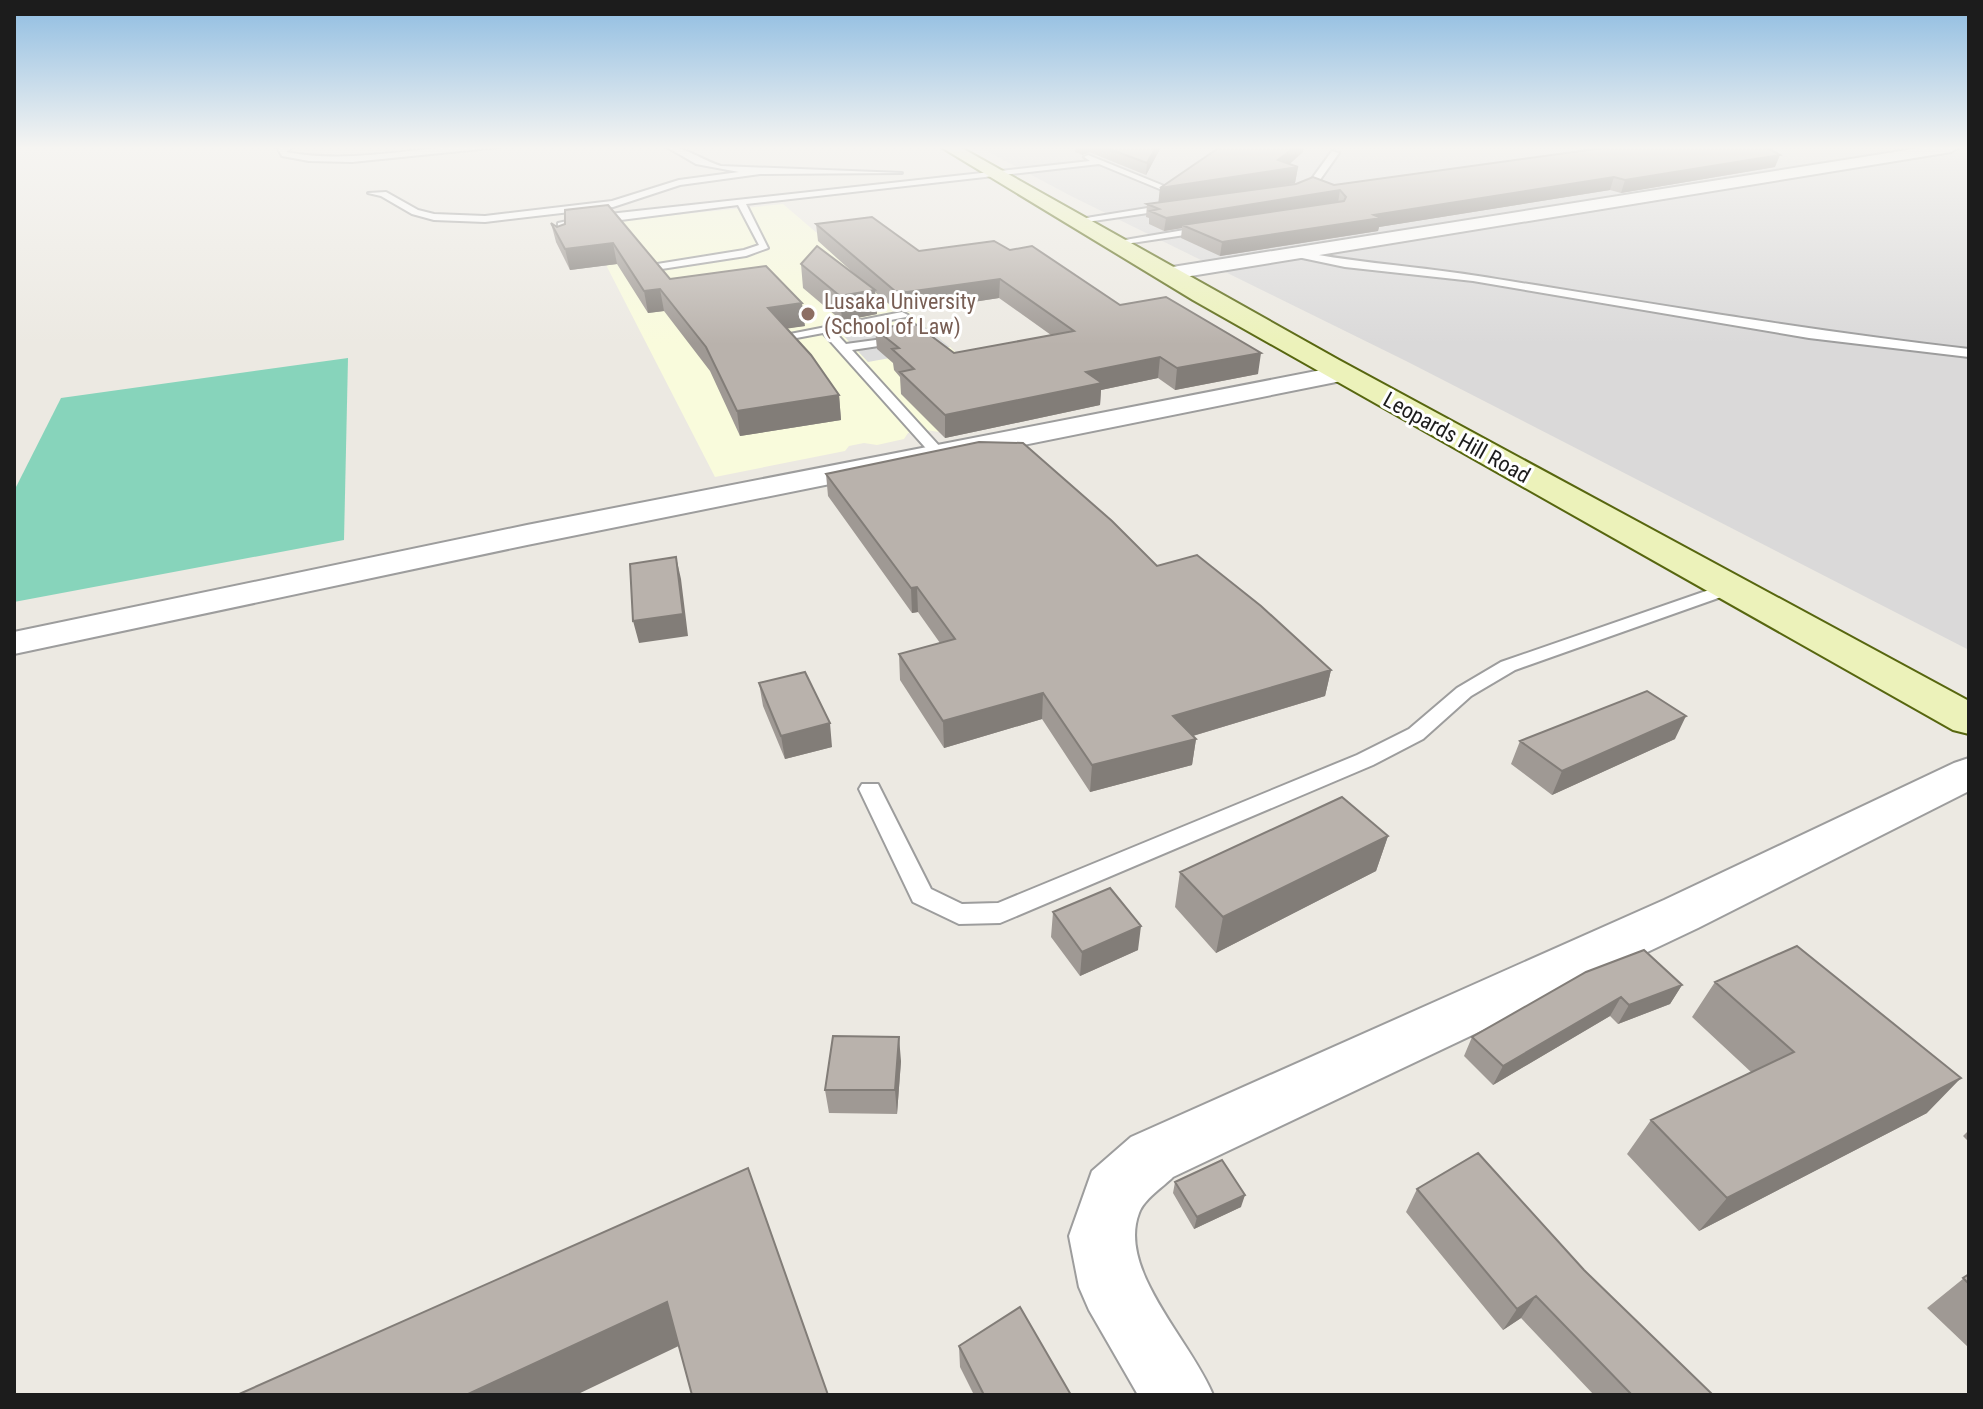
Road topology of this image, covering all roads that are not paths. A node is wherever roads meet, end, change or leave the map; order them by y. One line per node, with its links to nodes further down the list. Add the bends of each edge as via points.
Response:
1 (418, 213): 2 (lane, via 485,219)
2 (538, 213)
3 (656, 213): 10 (lane, via 567,223 561,225)
4 (746, 213): 13 (lane, via 765,246)
5 (1059, 213): 8 (main road, Leopards Hill Road)
6 (1133, 213): 8 (lane)
7 (1541, 213): 12 (street)
8 (1073, 221): 11 (main road, Leopards Hill Road)
9 (1214, 228): 11 (lane)
10 (563, 241)
11 (1112, 243): 14 (main road, Leopards Hill Road)
12 (1292, 253): 14 (street); 20 (lane, via 1809,334)
13 (655, 267)
14 (1166, 274): 21 (main road, Leopards Hill Road)
15 (902, 315): 16 (lane)
16 (826, 329): 17 (lane); 19 (lane)
17 (791, 335)
18 (913, 337): 19 (lane)
19 (843, 348): 22 (lane)
20 (1969, 353)
21 (1342, 374): 22 (street); 23 (main road, Leopards Hill Road)
22 (937, 452): 24 (street)
23 (1732, 587): 25 (main road, Leopards Hill Road); 27 (lane, via 1508,666 1464,692 1416,734 1365,760 1000,913 959,914 922,895)
24 (14, 643)
25 (1969, 720)
26 (1969, 773): 28 (street, via 1681,914 1152,1157 1114,1192 1101,1236 1112,1287)
27 (870, 789)
28 (1178, 1395)

